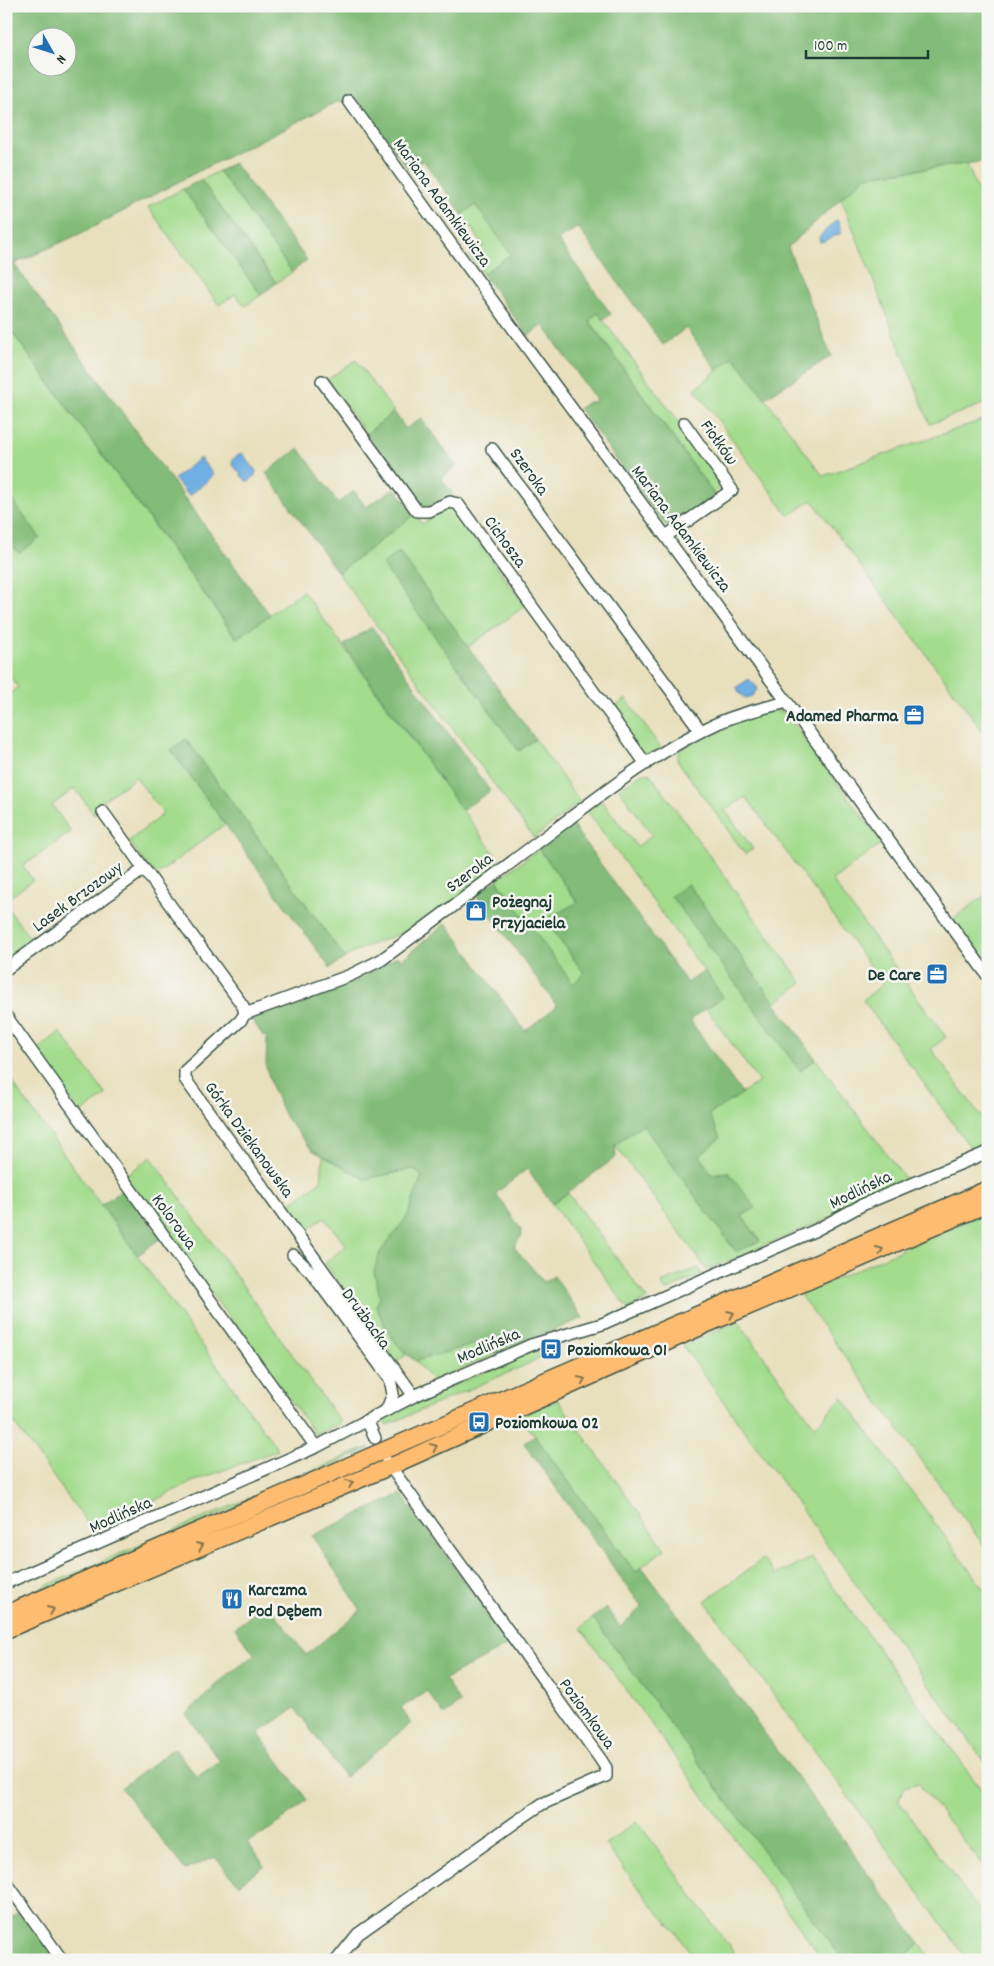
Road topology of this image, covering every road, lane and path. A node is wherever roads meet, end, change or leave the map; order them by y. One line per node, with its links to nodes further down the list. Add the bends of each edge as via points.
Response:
1 (349, 101): 5 (street, Mariana Adamkiewicza)
2 (322, 381): 8 (street, Cichosza, via 417,511 429,511 450,502 458,504)
3 (684, 423): 5 (street, Fiołków, via 732,490)
4 (492, 449): 7 (street, Szeroka)
5 (666, 536): 6 (street, Mariana Adamkiewicza)
6 (787, 702): 7 (street, Szeroka, via 736,715); 12 (street, Mariana Adamkiewicza)
7 (701, 731): 8 (street, Szeroka)
8 (646, 764): 13 (street, Szeroka, via 585,806 381,960 350,975)
9 (103, 812): 10 (street)
10 (144, 869): 11 (street, Lasek Brzozowy); 13 (street, via 238,997)
11 (6, 968)
12 (988, 976)
13 (245, 1014): 19 (street, Górka Dziekanowska, via 186,1071 185,1079)
14 (6, 1016): 23 (street, Kolorowa)
15 (988, 1152): 19 (street, Modlińska, via 862,1205 816,1230 602,1324 531,1345)
16 (988, 1189): 22 (highway)
17 (988, 1204): 24 (highway, one-way to 17, via 705,1325)
18 (293, 1256): 20 (street, Drużbacka, via 311,1272 390,1380 393,1394)
19 (414, 1396): 20 (street, Modlińska)
20 (387, 1409): 21 (street, Modlińska)
21 (367, 1420): 22 (street); 23 (street, Modlińska)
22 (378, 1445): 24 (street, Poziomkowa); 26 (highway)
23 (316, 1447): 25 (street, Modlińska)
24 (390, 1467): 27 (highway, one-way to 24); 30 (street, Poziomkowa, via 601,1760 606,1776 542,1804 517,1821 364,1929)
25 (6, 1583)
26 (6, 1614)
27 (6, 1630)
28 (6, 1882): 29 (street)
29 (62, 1960)
30 (337, 1960)

